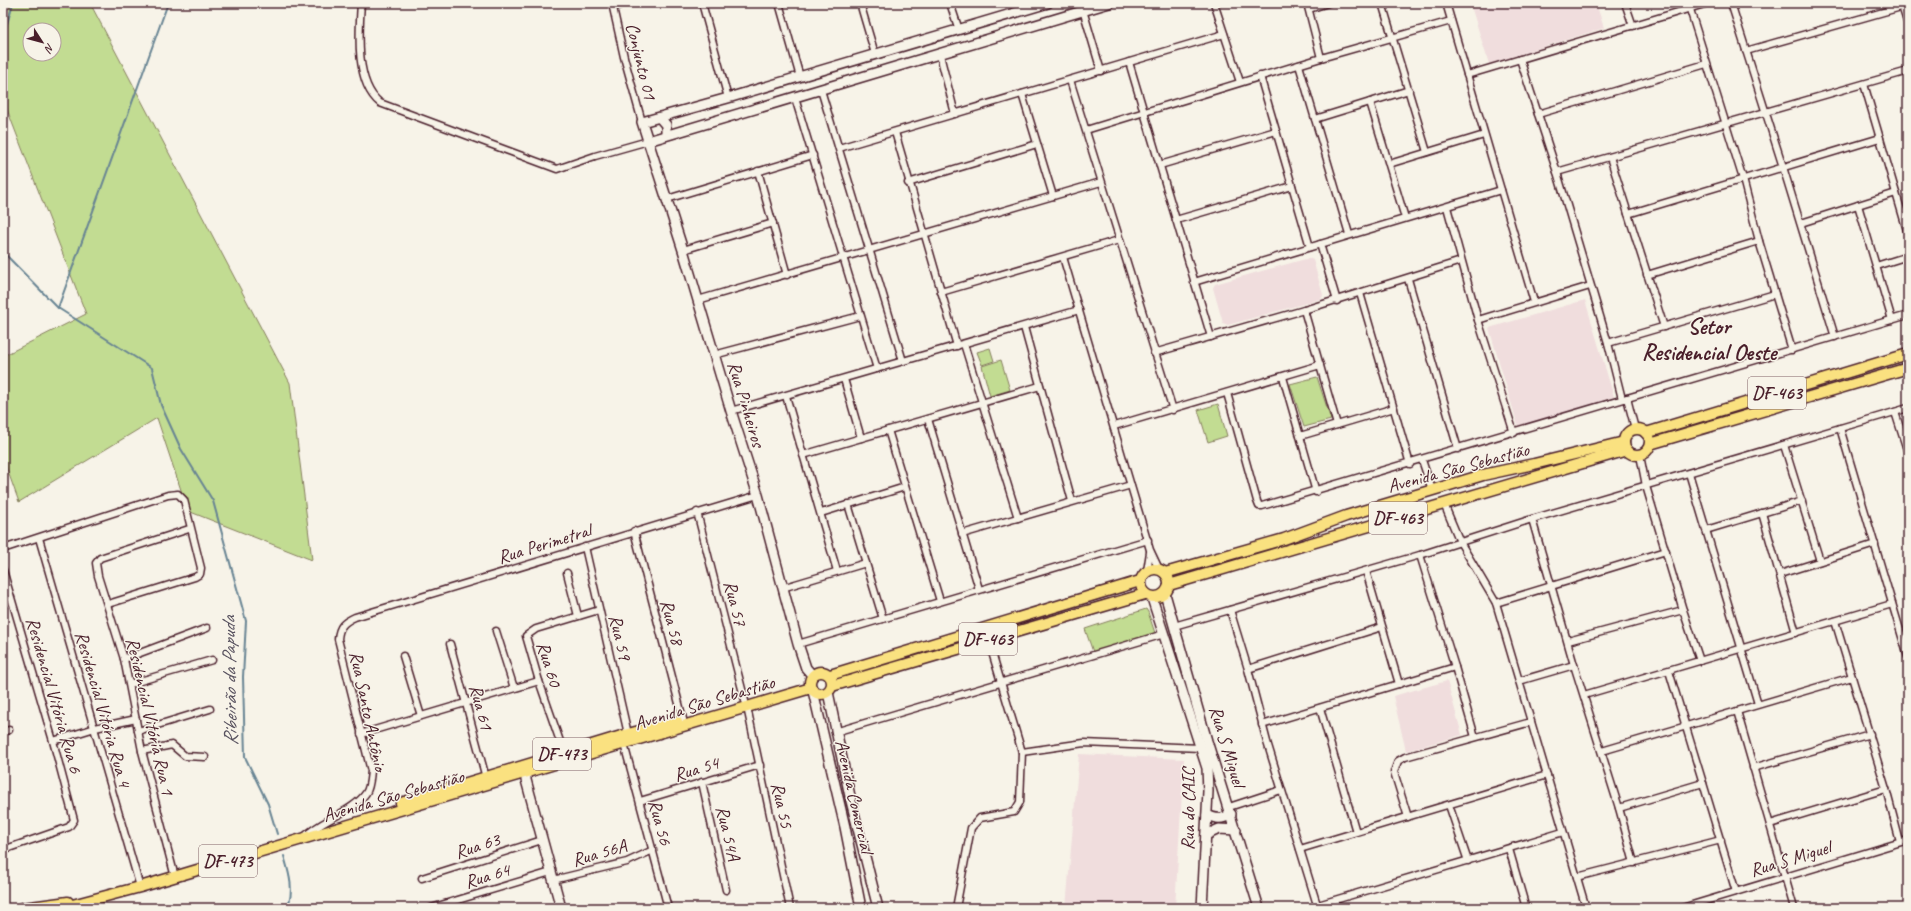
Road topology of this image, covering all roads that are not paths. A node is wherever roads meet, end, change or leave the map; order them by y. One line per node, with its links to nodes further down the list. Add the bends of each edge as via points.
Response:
1 (361, 3): 65 (street, via 359,35 366,83 373,98 380,103 557,169)
2 (624, 3): 17 (street)
3 (702, 3): 48 (street)
4 (779, 3): 41 (street)
5 (860, 3): 30 (street)
6 (950, 3): 25 (street)
7 (1046, 3): 21 (street)
8 (1109, 3): 20 (street)
9 (1214, 3): 27 (street)
10 (1328, 3): 18 (street)
11 (1382, 3): 28 (street)
12 (1446, 3): 22 (street)
13 (1626, 3): 23 (street)
14 (1708, 3): 19 (street)
15 (1731, 3): 29 (street)
16 (1904, 5): 24 (street); 29 (street)
17 (613, 6): 57 (street, Conjunto 01)
18 (1308, 6): 32 (street)
19 (1689, 6): 23 (street); 35 (street)
20 (1083, 10): 26 (street); 37 (street)
21 (1015, 14): 25 (street); 26 (street)
22 (1451, 21): 28 (street); 39 (street)
23 (1633, 26): 33 (street)
24 (1908, 26)
25 (959, 30): 30 (street)
26 (1018, 30): 31 (street)
27 (1224, 34): 34 (street); 43 (street)
28 (1393, 37): 32 (street); 46 (street)
29 (1746, 51): 51 (street)
30 (875, 54): 41 (street)
31 (940, 54): 45 (street); 53 (street)
32 (1321, 58): 36 (street)
33 (1520, 59): 39 (street); 54 (street)
34 (1129, 62): 37 (street); 52 (street)
35 (1706, 64): 54 (street); 58 (street)
36 (1299, 65): 40 (street); 56 (street)
37 (1101, 71): 42 (street)
38 (1908, 71): 44 (street)
39 (1467, 75): 63 (street)
40 (1260, 76): 43 (street); 60 (street)
41 (800, 77): 48 (street)
42 (1070, 80): 47 (street); 59 (street)
43 (1240, 82): 52 (street)
44 (1864, 84): 51 (street); 64 (street)
45 (821, 90): 49 (street); 67 (street)
46 (1409, 90): 50 (street); 68 (street)
47 (1022, 94): 53 (street); 66 (street)
48 (728, 98): 55 (street)
49 (795, 98): 62 (street); 69 (street)
50 (1370, 102): 56 (street); 71 (street)
51 (1764, 111): 58 (street); 73 (street)
52 (1144, 113): 59 (street); 72 (street)
53 (955, 114): 61 (street)
54 (1538, 114): 75 (street)
55 (660, 118): 57 (street); 62 (street, via 666,125)
56 (1315, 119): 91 (street)
57 (642, 122): 65 (street, Rua Pinheiros)
58 (1724, 123): 70 (street); 76 (street)
59 (1086, 130): 77 (street)
60 (1276, 131): 72 (street); 79 (street)
61 (895, 132): 67 (street); 78 (street)
62 (666, 135): 65 (street)
63 (1484, 135): 68 (street); 80 (street)
64 (1880, 138): 73 (street); 81 (street)
65 (648, 141): 83 (street, Rua Pinheiros)
66 (1037, 144): 78 (street); 82 (street)
67 (839, 148): 99 (street)
68 (1427, 152): 71 (street)
69 (813, 155): 74 (street); 102 (street)
70 (1610, 157): 75 (street); 86 (street)
71 (1389, 164): 87 (street)
72 (1160, 165): 88 (street)
73 (1784, 167): 76 (street); 90 (street)
74 (758, 171): 83 (street); 89 (street)
75 (1557, 172): 109 (street)
76 (1743, 179): 86 (street); 95 (street)
77 (1101, 182): 82 (street); 94 (street)
78 (908, 183): 93 (street)
79 (1292, 186): 88 (street); 97 (street)
80 (1501, 190): 85 (street); 115 (street)
81 (1896, 193): 84 (street); 92 (street)
82 (1053, 196): 93 (street)
83 (667, 199): 98 (street, Rua Pinheiros)
84 (1858, 205): 90 (street); 104 (street)
85 (1446, 207): 87 (street); 103 (street)
86 (1628, 214): 106 (street)
87 (1405, 218): 91 (street)
88 (1176, 220): 108 (street)
89 (773, 223): 98 (street); 105 (street)
90 (1800, 223): 125 (street)
91 (1350, 234): 96 (street)
92 (1908, 234)
93 (924, 235): 99 (street); 110 (street)
94 (1119, 240): 100 (street); 130 (street)
95 (1759, 241): 106 (street); 112 (street)
96 (1320, 244): 97 (street); 114 (street)
97 (1310, 247): 108 (street)
98 (683, 250): 113 (street, Rua Pinheiros)
99 (870, 250): 102 (street); 133 (street)
100 (1063, 256): 110 (street); 116 (street)
101 (1908, 256): 104 (street)
102 (845, 258): 105 (street); 119 (street)
103 (1461, 261): 107 (street); 120 (street)
104 (1876, 266): 121 (street)
105 (788, 274): 113 (street)
106 (1647, 275): 123 (street)
107 (1408, 278): 111 (street); 162 (street)
108 (1194, 282): 124 (street)
109 (1590, 286): 115 (street); 126 (street)
110 (941, 292): 128 (street)
111 (1360, 293): 114 (street); 144 (street)
112 (1775, 294): 123 (street); 129 (street)
113 (698, 300): 132 (street, Rua Pinheiros)
114 (1336, 301): 117 (street)
115 (1534, 302): 120 (street)
116 (1079, 310): 122 (street); 151 (street)
117 (1304, 310): 124 (street); 134 (street)
118 (1908, 315): 121 (street)
119 (860, 316): 132 (street); 136 (street)
120 (1478, 320): 155 (street)
121 (1892, 320): 125 (street)
122 (1024, 327): 127 (street); 139 (street)
123 (1664, 327): 126 (street)
124 (1211, 337): 130 (street)
125 (1835, 337): 129 (street)
126 (1608, 343): 142 (street)
127 (964, 344): 128 (street); 143 (street)
128 (956, 346): 133 (street)
129 (1792, 350): 142 (street)
130 (1154, 353): 146 (street)
131 (1908, 354): 156 (main road, DF-463)
132 (714, 355): 147 (street, Rua Pinheiros)
133 (903, 361): 136 (street)
134 (1320, 365): 137 (street); 150 (street)
135 (1908, 368): 159 (main road, DF-463)
136 (877, 369): 138 (street)
137 (1283, 377): 140 (street); 157 (street)
138 (844, 379): 141 (street); 158 (street)
139 (1040, 386): 143 (street); 177 (street)
140 (1227, 393): 146 (street); 175 (street, via 1259,506)
141 (786, 396): 147 (street); 164 (street)
142 (1624, 399): 153 (street); 155 (street)
143 (982, 403): 149 (street); 185 (street)
144 (1394, 408): 150 (street); 167 (street)
145 (1908, 408): 148 (street)
146 (1172, 410): 151 (street)
147 (731, 411): 176 (street, Rua Pinheiros)
148 (1895, 412): 152 (street); 163 (street)
149 (928, 419): 154 (street); 191 (street)
150 (1337, 424): 157 (street)
151 (1114, 426): 170 (street)
152 (1840, 428): 160 (street); 195 (street)
153 (1635, 429): 156 (main road); 161 (main road, via 1627,433)
154 (888, 430): 158 (street); 172 (street)
155 (1514, 433): 162 (street)
156 (1646, 433): 159 (main road)
157 (1300, 436): 175 (street)
158 (860, 438): 164 (street)
159 (1650, 444): 165 (main road)
160 (1784, 445): 168 (street); 178 (street)
161 (1625, 446): 165 (main road, via 1633,454); 169 (main road, Avenida São Sebastião / DF-463); 174 (main road, Avenida São Sebastião / DF-463)
162 (1458, 449): 166 (street)
163 (1908, 453)
164 (803, 455): 182 (street)
165 (1640, 455): 171 (street)
166 (1422, 460): 167 (street); 173 (street)
167 (1410, 464): 175 (street)
168 (1688, 473): 171 (street); 188 (street)
169 (1483, 475): 173 (main road, Avenida São Sebastião / DF-463); 174 (main road, via 1489,484)
170 (1131, 484): 177 (street); 193 (street)
171 (1646, 486): 186 (street); 199 (street)
172 (905, 487): 179 (street); 216 (street)
173 (1432, 490): 184 (main road, Avenida São Sebastião / DF-463)
174 (1488, 490): 180 (main road, Avenida São Sebastião / DF-463)
175 (1316, 492)
176 (758, 495): 181 (street, Rua Perimetral); 212 (street, Rua Pinheiros)
177 (1072, 501): 185 (street)
178 (1802, 501): 183 (street); 201 (street)
179 (848, 504): 182 (street); 202 (street)
180 (1444, 504): 190 (main road, Avenida São Sebastião / DF-463); 194 (street)
181 (697, 512): 189 (street, Rua Perimetral); 259 (street, Rua 57)
182 (821, 513): 204 (street)
183 (1762, 513): 188 (street); 209 (street)
184 (1346, 516): 190 (main road, via 1346,524); 206 (main road, Avenida São Sebastião / DF-463, via 1284,539)
185 (1018, 518): 191 (street)
186 (1532, 519): 194 (street); 211 (street)
187 (189, 529): 192 (street, via 184,500 178,494 168,495); 218 (street, Residencial Vitória Rua 1, via 100,558 96,562 98,576); 218 (street, via 201,568 200,574)
188 (1706, 530): 237 (street)
189 (634, 532): 196 (street, Rua Perimetral); 266 (street, Rua 58)
190 (1353, 532): 214 (main road, Avenida São Sebastião / DF-463)
191 (962, 534): 213 (street)
192 (39, 538): 197 (street); 270 (street, Residencial Vitória Rua 4)
193 (1148, 540): 198 (street); 213 (street)
194 (1460, 542): 200 (street); 217 (street)
195 (1875, 544): 201 (street); 219 (street)
196 (585, 547): 220 (street, Rua 59); 226 (street, Rua Perimetral, via 355,617)
197 (3, 549)
198 (1150, 550): 205 (street); 206 (street)
199 (1666, 551): 211 (street); 222 (street)
200 (1420, 555): 207 (street); 244 (street)
201 (1820, 561): 209 (street)
202 (866, 563): 204 (street); 224 (street)
203 (3, 570): 277 (street, Residencial Vitória Rua 6)
204 (837, 571): 212 (street)
205 (1147, 571): 206 (main road, DF-463); 210 (main road)
206 (1162, 571): 214 (main road, via 1169,579)
207 (1366, 571): 221 (street); 228 (street)
208 (567, 573): 223 (street)
209 (1780, 574): 231 (street)
210 (1140, 581): 215 (main road, via 1141,588); 247 (main road, DF-463)
211 (1552, 585): 217 (street); 234 (street)
212 (782, 588): 236 (street, Rua Pinheiros)
213 (979, 589): 216 (street)
214 (1167, 590): 215 (main road, DF-463, via 1159,597); 227 (street, Rua S Miguel)
215 (1148, 596): 232 (street, Rua do CAIC); 233 (main road, DF-463)
216 (940, 601): 224 (street)
217 (1496, 603): 250 (street)
218 (108, 604): 240 (street, Residencial Vitória Rua 1)
219 (1892, 604): 225 (street); 238 (street)
220 (599, 610): 223 (street, Rua 60); 274 (street, Rua 59)
221 (1230, 610): 227 (street); 245 (street, Rua S Miguel)
222 (1682, 610): 234 (street); 242 (street)
223 (578, 616): 249 (street, Rua 60, via 536,629 526,636)
224 (883, 619): 236 (street)
225 (1835, 621): 231 (street); 248 (street)
226 (341, 626): 273 (street, Rua Santo Antônio, via 338,639)
227 (1174, 626): 295 (street, Rua S Miguel)
228 (1382, 627): 245 (street); 254 (street)
229 (207, 628): 240 (street)
230 (496, 631): 255 (street)
231 (1796, 633): 237 (street)
232 (1164, 634): 251 (street); 279 (street, Rua do CAIC)
233 (988, 639): 251 (street); 256 (main road, DF-463)
234 (1568, 641): 243 (street)
235 (450, 644): 258 (street, Rua 61)
236 (798, 644): 253 (street, Rua Pinheiros)
237 (1741, 649): 242 (street); 260 (street)
238 (1908, 655)
239 (403, 656): 264 (street)
240 (124, 659): 252 (street, Residencial Vitória Rua 1)
241 (212, 660): 252 (street)
242 (1700, 661): 246 (street)
243 (1574, 665): 250 (street); 257 (street)
244 (1455, 667): 254 (street); 276 (street)
245 (1248, 669): 268 (street, Rua S Miguel)
246 (1670, 670): 257 (street); 269 (street)
247 (830, 675): 253 (main road, DF-473, via 818,672); 256 (main road)
248 (1852, 677): 260 (street); 275 (street)
249 (539, 681): 255 (street); 283 (street, Rua 60)
250 (1519, 681): 267 (street)
251 (1000, 683): 272 (street); 281 (street)
252 (130, 684): 265 (street, Residencial Vitória Rua 1)
253 (812, 684): 256 (main road, DF-473, via 821,694); 259 (main road, Avenida São Sebastião / DF-473); 337 (street, Avenida Comercial)
254 (1399, 684): 261 (street)
255 (514, 688): 258 (street)
256 (830, 689): 272 (street, Avenida Comercial)
257 (1584, 695): 282 (street)
258 (466, 704): 264 (street); 289 (street, Rua 61)
259 (746, 704): 266 (main road, Avenida São Sebastião / DF-473); 278 (main road, Avenida São Sebastião / DF-473); 285 (street, Rua 55)
260 (1758, 704): 263 (street)
261 (1320, 708): 268 (street); 304 (street)
262 (210, 709): 271 (street)
263 (1737, 711): 269 (street); 286 (street)
264 (421, 716): 273 (street)
265 (136, 719): 270 (street); 271 (street, Residencial Vitória Rua 1)
266 (683, 719): 274 (main road, Avenida São Sebastião / DF-473)
267 (1532, 722): 276 (street); 288 (street)
268 (1262, 725): 293 (street, Rua S Miguel)
269 (1687, 726): 282 (street); 291 (street)
270 (95, 728): 277 (street); 324 (street, Residencial Vitória Rua 4)
271 (138, 731): 280 (street, Residencial Vitória Rua 1)
272 (835, 732): 338 (street, Avenida Comercial)
273 (361, 734): 308 (street, Rua Santo Antônio, via 371,771 366,792 359,801 314,828)
274 (628, 734): 283 (main road, Avenida São Sebastião / DF-473)
275 (1870, 734): 286 (street); 292 (street)
276 (1475, 737): 301 (street, via 1398,761 1394,772)
277 (53, 741): 315 (street, Residencial Vitória Rua 6, via 74,820 69,828)
278 (624, 744): 287 (main road, Avenida São Sebastião / DF-473); 296 (street, Rua 56)
279 (1200, 748): 281 (street, via 1084,743); 294 (street, Rua do CAIC, via 1207,768)
280 (142, 751): 284 (street, via 172,745 184,756); 320 (street, Residencial Vitória Rua 1)
281 (1022, 752): 339 (street, via 1018,808 1008,814 984,816 971,828)
282 (1602, 752): 298 (street)
283 (564, 753): 287 (main road, Avenida São Sebastião / DF-473)
284 (205, 757)
285 (760, 764): 290 (street, Rua 54); 336 (street, Rua 55)
286 (1753, 768): 302 (street)
287 (526, 769): 289 (main road, Avenida São Sebastião / DF-473); 306 (main road, Avenida São Sebastião / DF-473); 309 (street)
288 (1547, 775): 297 (street); 305 (street)
289 (486, 778): 306 (main road, Avenida São Sebastião / DF-473, via 366,814)
290 (702, 782): 296 (street, Rua 54); 325 (street, Rua 54A)
291 (1704, 783): 298 (street); 310 (street)
292 (1886, 789): 302 (street); 312 (street)
293 (1281, 790): 299 (street); 313 (street, Rua S Miguel)
294 (1208, 791): 295 (street); 300 (street, Rua do CAIC)
295 (1224, 792): 299 (street, Rua S Miguel)
296 (640, 801): 316 (street, Rua 56)
297 (1449, 805): 301 (street); 317 (street)
298 (1619, 808): 318 (street)
299 (1230, 810): 300 (street, via 1220,819); 303 (street, Rua S Miguel)
300 (1207, 815): 307 (street, Rua do CAIC)
301 (1408, 817): 304 (street)
302 (1770, 824): 322 (street)
303 (1236, 830): 307 (street, via 1219,829); 341 (street, Rua S Miguel)
304 (1356, 832): 313 (street)
305 (1563, 832): 314 (street); 321 (street)
306 (318, 835): 308 (main road)
307 (1206, 835): 340 (street, Rua do CAIC)
308 (300, 840): 320 (main road, DF-473)
309 (542, 840): 319 (street); 323 (street, Rua 63)
310 (1721, 840): 318 (street); 326 (street)
311 (1908, 840): 312 (street, Rua S Miguel)
312 (1900, 842): 322 (street, Rua S Miguel)
313 (1300, 849): 329 (street, Rua S Miguel)
314 (1509, 849): 317 (street); 342 (street)
315 (3, 850)
316 (653, 850): 319 (street, Rua 56A, via 627,862); 335 (street, Rua 56)
317 (1468, 862): 329 (street)
318 (1634, 863): 321 (street)
319 (552, 876): 328 (street, Rua 64); 334 (street)
320 (175, 877): 324 (main road, DF-473)
321 (1577, 877): 343 (street)
322 (1784, 877): 326 (street, Rua S Miguel); 345 (street)
323 (422, 878)
324 (140, 887): 327 (main road, DF-473)
325 (726, 890)
326 (1736, 892): 344 (street, Rua S Miguel)
327 (88, 900): 330 (main road, DF-473); 331 (main road, DF-473)
328 (454, 901): 332 (street, Rua 64); 333 (street)
329 (1318, 907)
330 (23, 908)
331 (61, 908)
332 (431, 908)
333 (455, 908)
334 (561, 908)
335 (668, 908)
336 (790, 908)
337 (862, 908)
338 (878, 908)
339 (956, 908)
340 (1202, 908)
341 (1259, 908)
342 (1526, 908)
343 (1586, 908)
344 (1682, 908)
345 (1794, 908)

